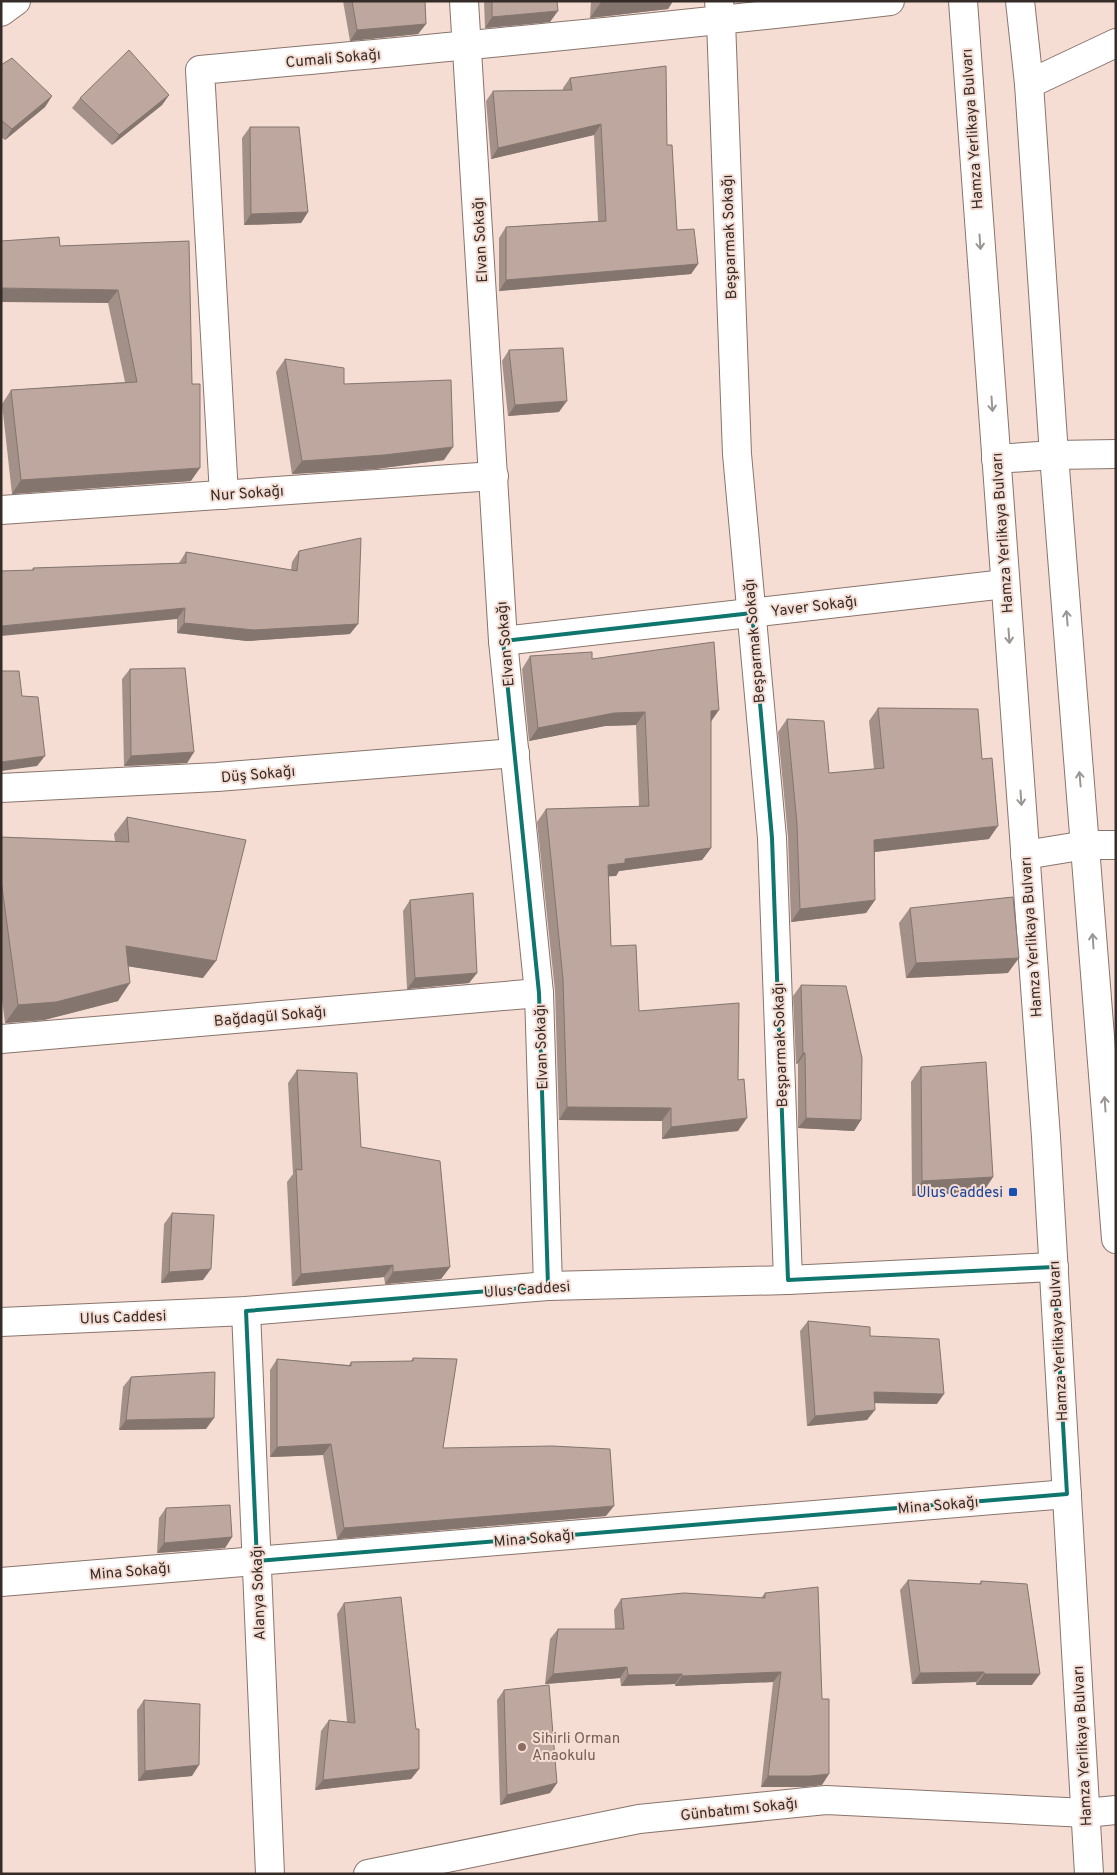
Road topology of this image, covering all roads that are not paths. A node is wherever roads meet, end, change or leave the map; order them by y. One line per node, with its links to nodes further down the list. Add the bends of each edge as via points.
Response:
1 (16, 1): 7 (street)
2 (464, 1): 9 (street, Elvan Sokağı)
3 (890, 1): 6 (street, Cumali Sokağı)
4 (963, 1): 13 (street, Hamza Yerlikaya Bulvarı, one-way to 13)
5 (1020, 1): 10 (street)
6 (720, 11): 9 (street, Cumali Sokağı); 18 (street, Beşparmak Sokağı, via 737,454)
7 (1, 12)
8 (1116, 43): 10 (street)
9 (467, 46): 14 (street, Elvan Sokağı); 15 (street, Cumali Sokağı, via 200,70)
10 (1029, 84): 12 (street)
11 (1116, 454): 12 (street)
12 (1054, 455): 13 (street); 22 (street, one-way to 12)
13 (996, 459): 17 (street, Hamza Yerlikaya Bulvarı)
14 (494, 476): 15 (street, Nur Sokağı); 19 (street, Elvan Sokağı)
15 (224, 495): 16 (street, Nur Sokağı)
16 (1, 510)
17 (1006, 584): 18 (street, Yaver Sokağı); 24 (street, Hamza Yerlikaya Bulvarı, one-way to 24)
18 (752, 614): 19 (street, Yaver Sokağı); 29 (street, Beşparmak Sokağı, via 772,838)
19 (503, 641): 20 (street, Elvan Sokağı)
20 (515, 753): 21 (street, Düş Sokağı, via 217,777); 25 (street, Elvan Sokağı)
21 (1, 788)
22 (1086, 845): 23 (street); 24 (street); 27 (street, one-way to 22)
23 (1116, 845)
24 (1026, 855): 28 (street, Hamza Yerlikaya Bulvarı)
25 (539, 993): 26 (street, Bağdagül Sokağı); 30 (street, Elvan Sokağı)
26 (1, 1039)
27 (1116, 1239)
28 (1054, 1267): 29 (street, Ulus Caddesi); 33 (street, Hamza Yerlikaya Bulvarı)
29 (788, 1280): 30 (street, Ulus Caddesi)
30 (548, 1286): 31 (street, Ulus Caddesi)
31 (246, 1311): 32 (street, Ulus Caddesi); 34 (street, Alanya Sokağı)
32 (1, 1322)
33 (1067, 1494): 34 (street, Mina Sokağı); 37 (street, Hamza Yerlikaya Bulvarı)
34 (257, 1561): 35 (street, Mina Sokağı); 38 (street, Alanya Sokağı)
35 (1, 1582)
36 (1116, 1810): 37 (street, Günbatımı Sokağı)
37 (1086, 1813): 39 (street, Günbatımı Sokağı, via 826,1800 640,1819); 40 (street, Hamza Yerlikaya Bulvarı)
38 (270, 1874)
39 (368, 1874)
40 (1089, 1874)

